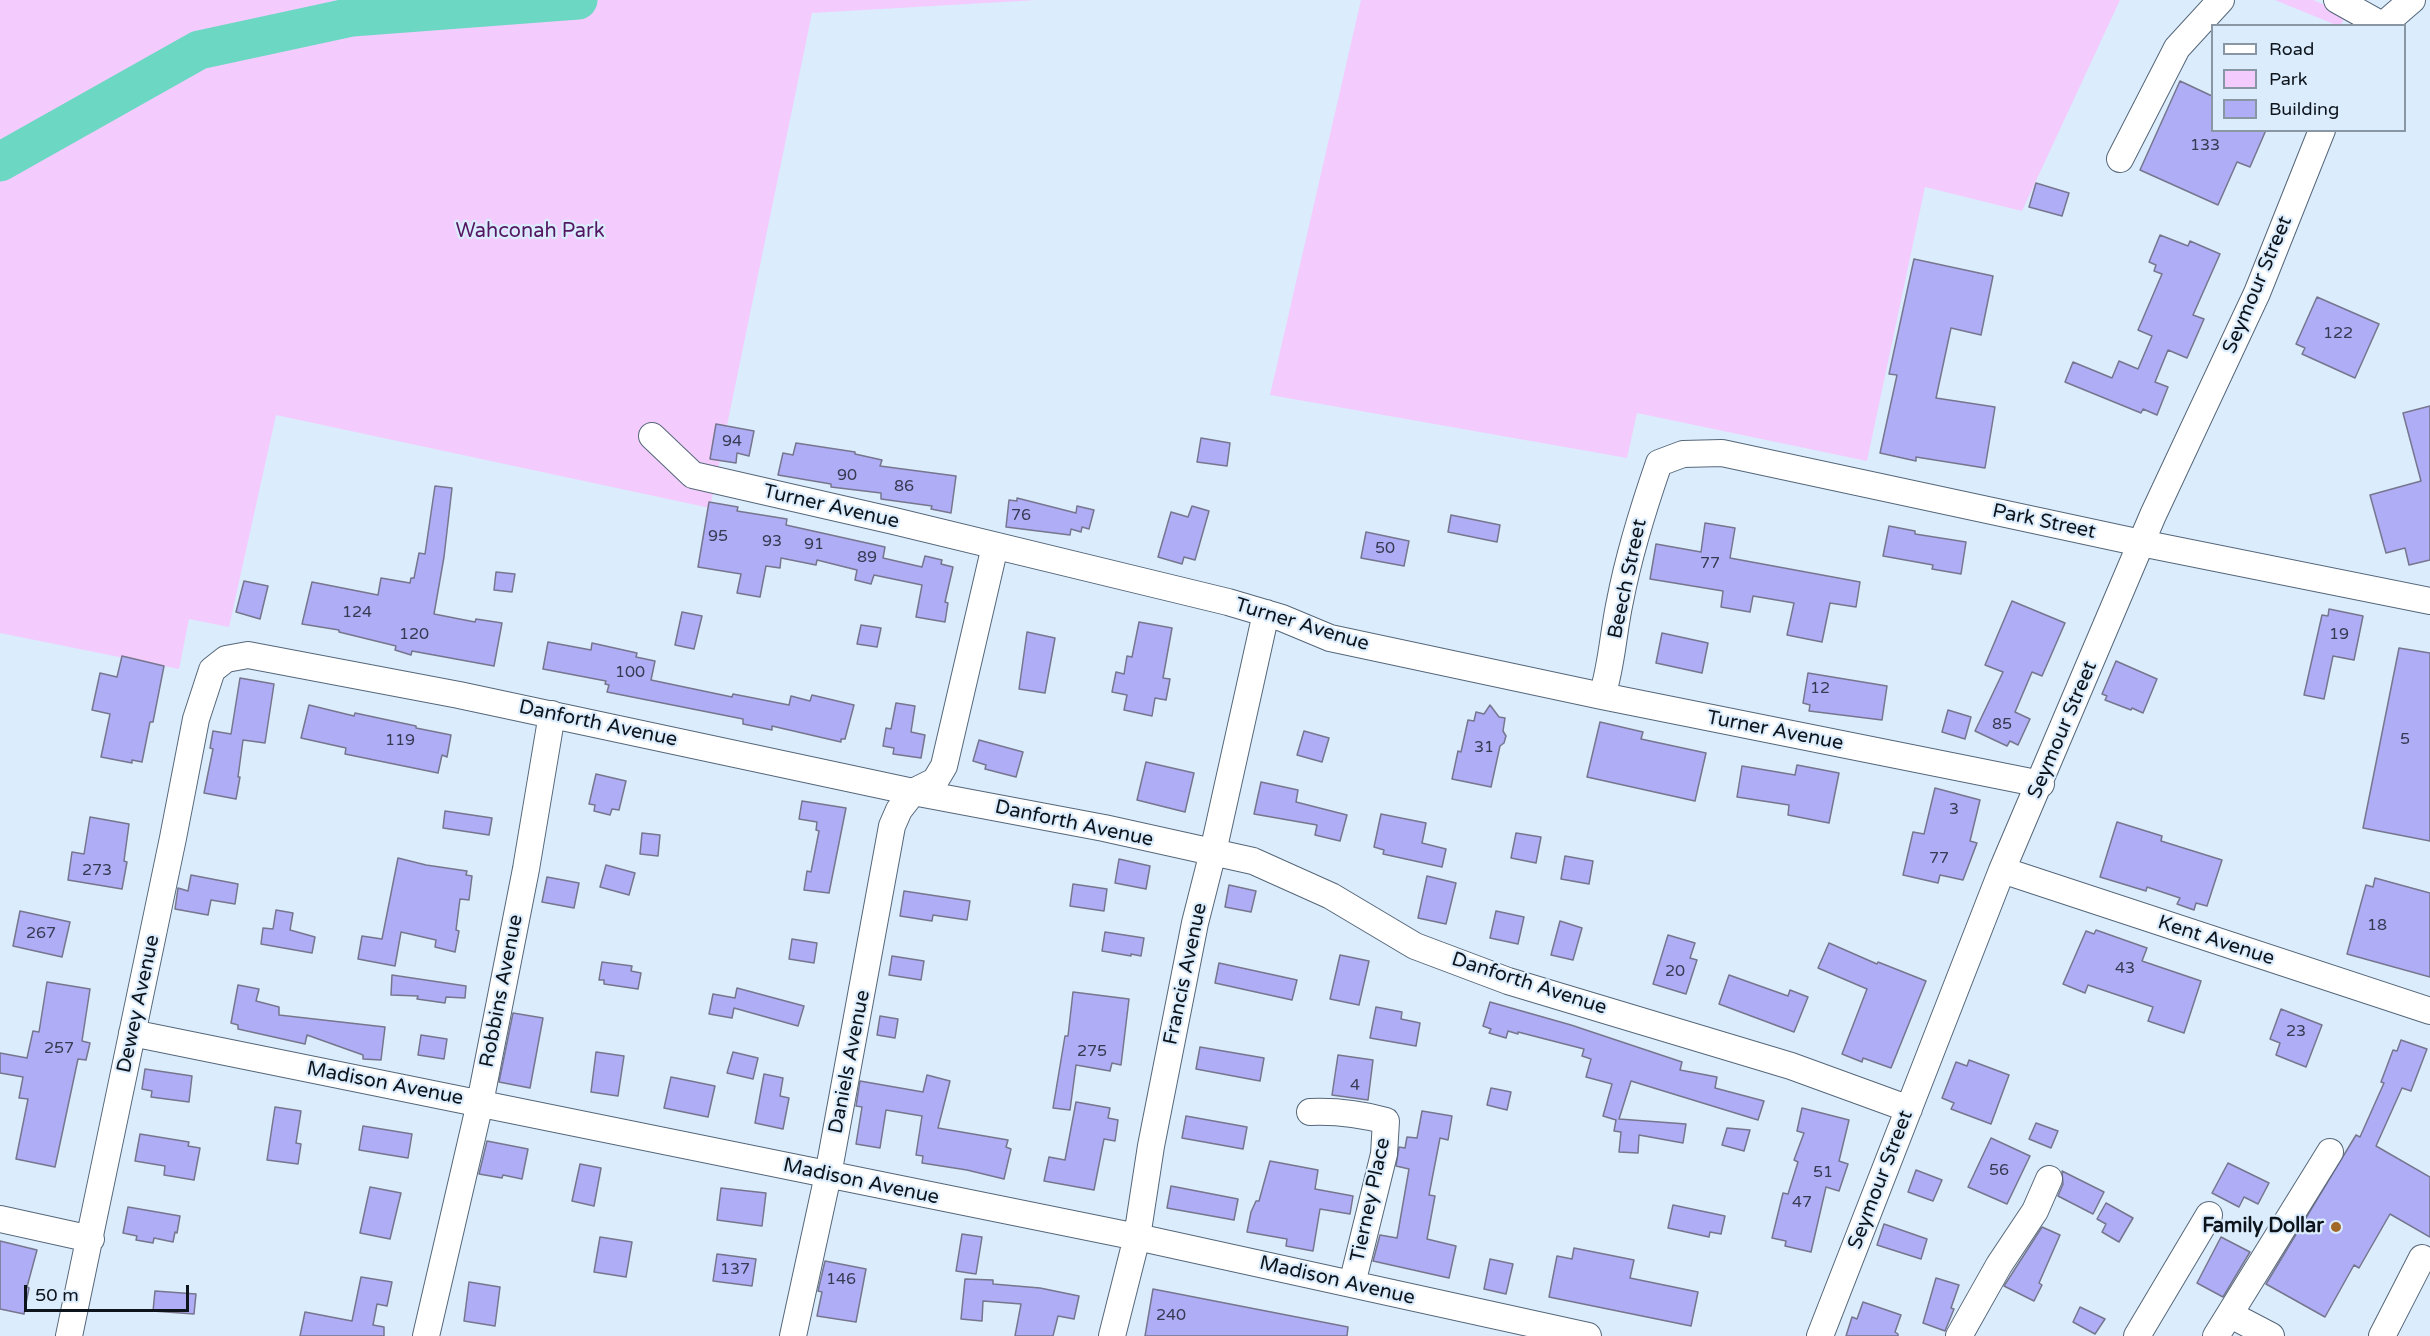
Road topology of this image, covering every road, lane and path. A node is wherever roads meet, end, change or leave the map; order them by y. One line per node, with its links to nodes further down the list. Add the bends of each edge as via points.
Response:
1 (2221, 0): 7 (street, via 2177,48)
2 (2337, 0): 4 (street)
3 (2412, 0): 5 (street)
4 (2380, 24)
5 (2383, 24)
6 (2321, 132): 10 (street, Seymour Street, via 2257,293)
7 (2120, 159)
8 (652, 436): 11 (street, Turner Avenue, via 693,475)
9 (1659, 463): 10 (street, Park Street, via 1683,454 1722,453); 15 (street, Beech Street, via 1634,540 1619,603 1610,674)
10 (2141, 543): 12 (street, Park Street); 17 (street, Seymour Street)
11 (994, 546): 13 (street, Turner Avenue); 18 (street, via 944,766 935,782)
12 (2430, 601)
13 (1266, 613): 15 (street, Turner Avenue, via 1330,638); 19 (street, Francis Avenue)
14 (211, 673): 16 (street, Danforth Avenue, via 226,659 248,656); 22 (street, Dewey Avenue, via 196,719)
15 (1602, 696): 17 (street, Turner Avenue)
16 (552, 714): 18 (street, Danforth Avenue); 23 (street, Robbins Avenue)
17 (2040, 784): 20 (street, Seymour Street)
18 (913, 792): 19 (street, Danforth Avenue); 27 (street, Daniels Avenue, via 892,826)
19 (1213, 852): 24 (street, Danforth Avenue, via 1263,866 1331,896 1415,946 1497,977 1791,1066); 31 (street, Francis Avenue, via 1151,1146)
20 (2002, 870): 21 (street, Kent Avenue); 24 (street, Seymour Street)
21 (2430, 1011)
22 (132, 1033): 23 (street, Madison Avenue); 32 (street, Dewey Avenue)
23 (480, 1103): 27 (street, Madison Avenue); 38 (street, Robbins Avenue)
24 (1909, 1109): 41 (street, Seymour Street)
25 (1310, 1112): 34 (street, Tierney Place, via 1329,1111 1386,1121 1384,1154)
26 (2330, 1152): 35 (street)
27 (828, 1175): 31 (street, Madison Avenue); 39 (street, Daniels Avenue)
28 (2049, 1179): 42 (street, via 2035,1210)
29 (2209, 1215): 43 (street)
30 (0, 1219): 32 (street)
31 (1137, 1237): 34 (street, Madison Avenue); 40 (street, Francis Avenue)
32 (91, 1239): 37 (street, Dewey Avenue)
33 (2422, 1258): 46 (street)
34 (1352, 1284): 36 (street, Madison Avenue)
35 (2231, 1315): 44 (street); 45 (street)
36 (1575, 1335)
37 (69, 1336)
38 (426, 1336)
39 (793, 1336)
40 (1113, 1336)
41 (1820, 1336)
42 (1959, 1336)
43 (2137, 1336)
44 (2216, 1336)
45 (2271, 1336)
46 (2382, 1336)

